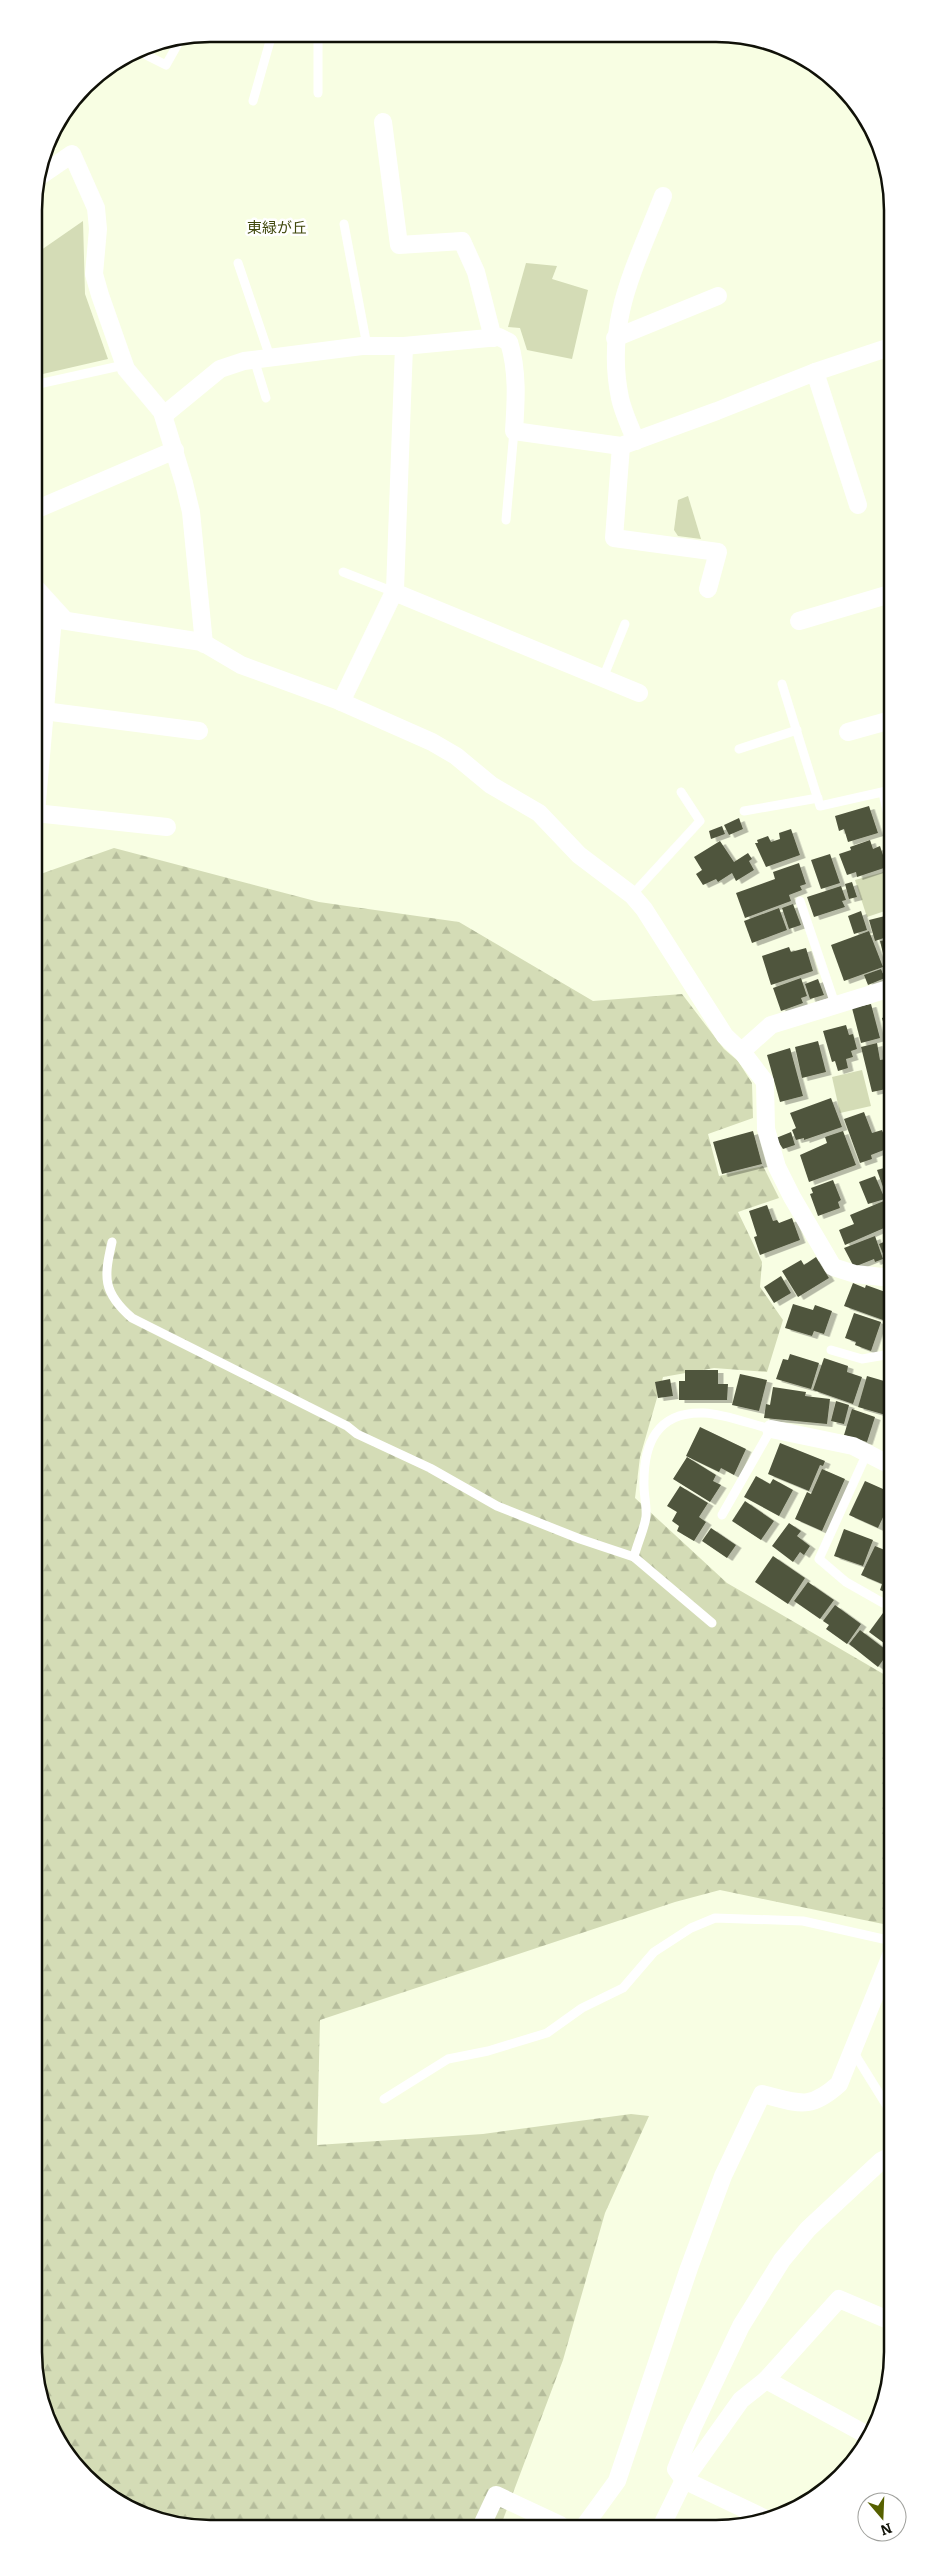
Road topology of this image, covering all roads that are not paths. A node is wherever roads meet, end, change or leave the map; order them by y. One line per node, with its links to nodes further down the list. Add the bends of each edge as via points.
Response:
1 (269, 43): 6 (lane)
2 (318, 43): 5 (lane)
3 (176, 46): 4 (lane, via 166,65)
4 (146, 55)
5 (318, 93)
6 (253, 101)
7 (383, 122): 13 (street, via 400,245 462,242 476,272)
8 (47, 171): 19 (street, via 72,154 96,208 98,230 94,274)
9 (663, 196): 14 (street, via 620,306)
10 (344, 224): 15 (lane)
11 (238, 262): 18 (lane)
12 (718, 296): 14 (street)
13 (493, 338): 16 (street); 24 (street, via 509,342 514,360)
14 (615, 338): 25 (street, via 615,366)
15 (367, 346): 16 (street); 18 (street)
16 (404, 346): 32 (street)
17 (884, 349): 20 (street)
18 (262, 358): 22 (lane); 23 (street, via 220,369)
19 (124, 365): 21 (lane); 23 (street)
20 (815, 372): 25 (street, via 717,412); 27 (street)
21 (43, 383)
22 (266, 398)
23 (164, 415): 26 (street)
24 (514, 431): 25 (street); 29 (lane)
25 (628, 443): 31 (street, via 614,538 718,552)
26 (174, 450): 28 (street); 39 (street, via 190,512)
27 (858, 504)
28 (43, 507)
29 (506, 520)
30 (344, 572): 32 (lane)
31 (708, 589)
32 (394, 592): 40 (street); 44 (street)
33 (884, 596): 37 (street)
34 (43, 597): 36 (street)
35 (43, 617): 36 (street)
36 (59, 619): 39 (street); 43 (street)
37 (799, 622)
38 (625, 624): 40 (lane)
39 (204, 644): 44 (street, via 241,665)
40 (603, 678): 42 (street)
41 (782, 684): 47 (lane)
42 (640, 693)
43 (43, 698)
44 (341, 702): 57 (street, via 456,756 491,785 539,813 579,855)
45 (43, 711): 48 (street)
46 (884, 722): 49 (street)
47 (798, 730): 50 (lane); 53 (lane)
48 (199, 731)
49 (848, 732)
50 (739, 749)
51 (681, 792): 57 (lane, via 700,821)
52 (884, 793): 53 (lane, via 820,806)
53 (818, 798): 54 (lane)
54 (744, 811)
55 (43, 814): 56 (street)
56 (167, 827)
57 (632, 895): 61 (street, via 725,1036)
58 (800, 901): 60 (lane)
59 (884, 990): 60 (street)
60 (835, 1004): 61 (street, via 771,1025)
61 (742, 1051): 63 (street, via 765,1082 766,1129 777,1167 833,1267 855,1274)
62 (112, 1242): 70 (lane, via 105,1273 109,1290 132,1318 430,1468 497,1506)
63 (884, 1277)
64 (831, 1350): 65 (lane, via 862,1359)
65 (884, 1355)
66 (770, 1429): 67 (street, via 853,1446); 69 (lane); 70 (lane, via 706,1413 686,1413 669,1419 653,1435 644,1484 646,1517)
67 (867, 1453): 68 (street); 71 (lane, via 818,1559 846,1582)
68 (884, 1462)
69 (722, 1515)
70 (634, 1557): 72 (lane)
71 (883, 1603)
72 (712, 1623)
73 (884, 1939): 76 (lane, via 803,1921 714,1918 690,1928 654,1952 623,1988 582,2008 547,2033 448,2059)
74 (884, 1974): 75 (street)
75 (854, 2053): 77 (lane); 86 (street, via 840,2084 823,2099 803,2104 762,2094 723,2176 617,2481)
76 (384, 2099)
77 (884, 2101)
78 (884, 2160): 82 (street, via 808,2229 782,2260 741,2326 692,2429 676,2470)
79 (884, 2318): 80 (street, via 838,2298)
80 (766, 2380): 81 (street); 82 (street, via 741,2400)
81 (863, 2433)
82 (684, 2480): 83 (street); 87 (street)
83 (757, 2515)
84 (484, 2520): 85 (street, via 496,2495)
85 (549, 2520)
86 (589, 2520)
87 (664, 2520)

